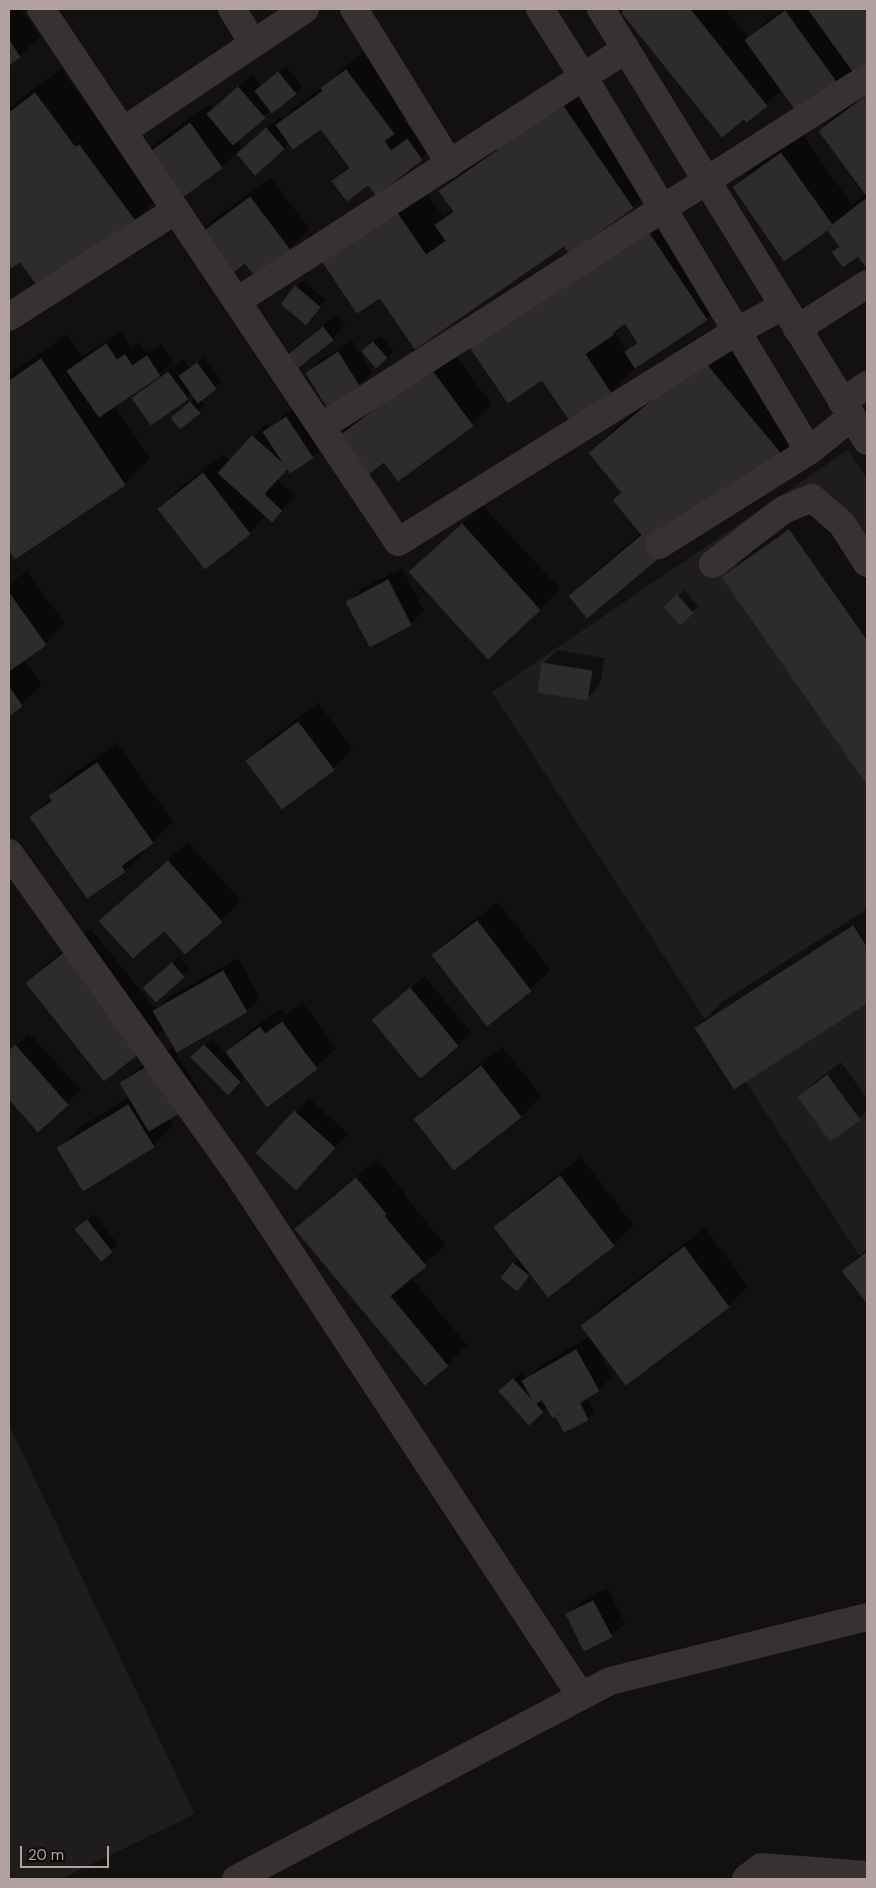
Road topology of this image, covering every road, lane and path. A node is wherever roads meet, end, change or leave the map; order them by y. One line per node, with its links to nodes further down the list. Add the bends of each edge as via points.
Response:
1 (41, 9): 11 (street)
2 (232, 9): 7 (street)
3 (305, 9): 7 (street)
4 (354, 9): 12 (street)
5 (540, 9): 9 (street)
6 (601, 9): 8 (street)
7 (253, 43): 11 (street)
8 (626, 49): 9 (street); 13 (street)
9 (584, 78): 12 (street); 14 (street)
10 (867, 78): 13 (street)
11 (123, 131): 15 (street)
12 (450, 164): 17 (street)
13 (707, 181): 14 (street); 18 (street)
14 (663, 209): 21 (street); 24 (street)
15 (176, 210): 17 (street); 19 (street)
16 (867, 284): 20 (street)
17 (237, 301): 24 (street)
18 (783, 306): 20 (street); 21 (street)
19 (9, 317)
20 (797, 329): 23 (street)
21 (737, 331): 24 (street, via 398,542); 26 (street)
22 (867, 385): 23 (street)
23 (846, 409): 25 (street); 26 (street)
24 (322, 428)
25 (867, 441)
26 (809, 451): 27 (street)
27 (659, 545)
28 (867, 563): 29 (street, via 842,524 812,498 782,510)
29 (713, 564)
30 (9, 853): 32 (street, via 238,1174)
31 (867, 1617): 32 (street, via 610,1681)
32 (581, 1696): 34 (street)
33 (867, 1874): 35 (street, via 761,1867)
34 (236, 1879)
35 (746, 1879)

